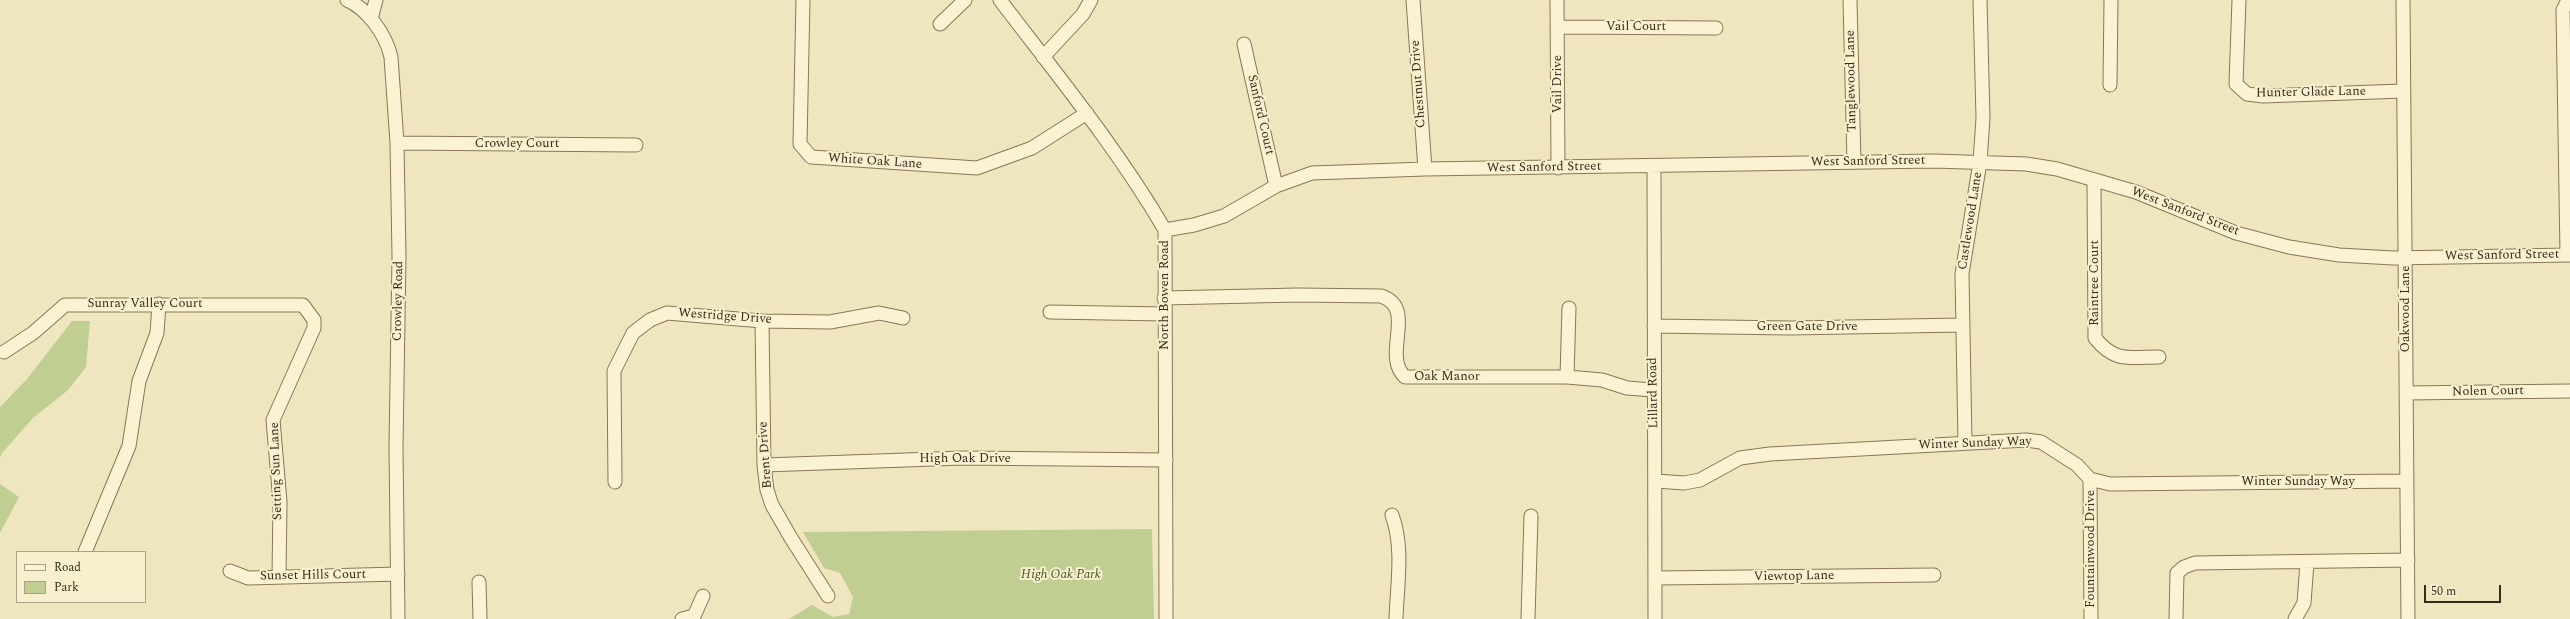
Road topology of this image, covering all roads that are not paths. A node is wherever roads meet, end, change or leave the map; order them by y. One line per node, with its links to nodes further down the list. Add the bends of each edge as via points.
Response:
1 (347, 0): 15 (street, Crowley Road)
2 (376, 0): 15 (street)
3 (803, 0): 23 (street, White Oak Lane, via 800,144 811,157 977,168 1032,148)
4 (965, 0): 16 (street)
5 (1000, 0): 20 (street, North Bowen Road)
6 (1092, 0): 20 (street, via 1083,14)
7 (1413, 0): 31 (street, Chestnut Drive)
8 (1557, 0): 17 (street, Vail Drive)
9 (1850, 0): 27 (street, Tanglewood Lane)
10 (1980, 0): 28 (street, Castlewood Lane, via 1983,118)
11 (2111, 0): 21 (street)
12 (2239, 0): 22 (street, Hunter Glade Lane, via 2236,84 2247,94 2262,96)
13 (2402, 0): 22 (street, Oakwood Lane)
14 (2568, 0): 24 (street, via 2563,10)
15 (371, 19): 25 (street, Crowley Road, via 388,43 391,57)
16 (940, 24)
17 (1557, 27): 18 (street, Vail Court); 30 (street, Vail Drive)
18 (1716, 28)
19 (1244, 44): 33 (street, Sanford Court)
20 (1043, 58): 23 (street, North Bowen Road)
21 (2110, 85)
22 (2403, 91): 36 (street, Oakwood Lane)
23 (1087, 113): 34 (street, North Bowen Road, via 1144,194)
24 (2568, 121): 35 (street)
25 (397, 143): 26 (street, Crowley Court); 66 (street, Crowley Road)
26 (636, 145)
27 (1854, 162): 28 (street, West Sanford Street); 29 (street, West Sanford Street)
28 (1980, 162): 32 (street, West Sanford Street, via 2049,168); 45 (street, Castlewood Lane, via 1962,274)
29 (1654, 166): 30 (street, West Sanford Street); 46 (street, Lillard Road)
30 (1558, 168): 31 (street, West Sanford Street)
31 (1425, 169): 33 (street, West Sanford Street, via 1312,173)
32 (2094, 181): 36 (street, West Sanford Street, via 2136,192 2236,233 2289,247 2339,255); 48 (street, Raintree Court, via 2095,338 2105,351 2116,357)
33 (1276, 186): 34 (street, West Sanford Street, via 1224,216)
34 (1165, 230): 37 (street, North Bowen Road)
35 (2568, 255): 36 (street, West Sanford Street)
36 (2405, 257): 52 (street, Oakwood Lane)
37 (1164, 298): 42 (street, North Bowen Road); 49 (street, Oak Manor, via 1381,296 1389,298 1398,311 1396,363 1405,377)
38 (159, 304): 39 (street, Sunray Valley Court); 47 (street, Sunray Valley Court, via 66,305 33,333); 62 (street, via 157,333 139,381 129,446)
39 (303, 305): 68 (street, Setting Sun Lane, via 314,320 314,328 273,420 280,502)
40 (1570, 308): 49 (street)
41 (1050, 312): 42 (street)
42 (1164, 314): 54 (street, North Bowen Road)
43 (903, 318): 44 (street, Westridge Drive, via 879,313 830,322)
44 (762, 320): 55 (street, Brent Drive); 59 (street, Westridge Drive, via 667,313 650,320 633,333 614,371)
45 (1961, 325): 46 (street, Green Gate Drive, via 1790,328); 53 (street, Castlewood Lane)
46 (1654, 326): 50 (street, Lillard Road)
47 (4, 352)
48 (2159, 357)
49 (1567, 377): 50 (street, Oak Manor, via 1602,380 1627,388)
50 (1653, 390): 57 (street, Lillard Road)
51 (2570, 391): 52 (street, Nolen Court)
52 (2406, 393): 58 (street, Oakwood Lane)
53 (1965, 443): 56 (street, Winter Sunday Way, via 2024,440 2041,442 2077,465); 57 (street, Winter Sunday Way, via 1770,454 1740,458 1700,480 1684,483)
54 (1166, 460): 55 (street, High Oak Drive, via 962,458); 76 (street, North Bowen Road)
55 (764, 465): 72 (street, Brent Drive, via 772,505)
56 (2090, 479): 58 (street, Winter Sunday Way, via 2110,484); 80 (street, Fountainwood Drive)
57 (1656, 481): 69 (street, Lillard Road)
58 (2407, 481): 63 (street, Oakwood Lane)
59 (615, 482)
60 (1392, 515): 77 (street, via 1399,545)
61 (1531, 516): 78 (street)
62 (85, 551)
63 (2408, 560): 64 (street); 83 (street, Oakwood Lane)
64 (2307, 563): 81 (street, via 2195,563 2184,567 2177,573); 82 (street, via 2304,603)
65 (230, 571): 68 (street, Sunset Hills Court, via 248,578)
66 (398, 574): 68 (street, Sunset Hills Court); 73 (street, Crowley Road)
67 (1934, 575): 69 (street, Viewtop Lane)
68 (279, 577)
69 (1655, 578): 79 (street, Lillard Road)
70 (479, 582): 74 (street)
71 (703, 596): 75 (street, via 694,616)
72 (828, 596)
73 (398, 619)
74 (480, 619)
75 (682, 619)
76 (1166, 619)
77 (1396, 619)
78 (1528, 619)
79 (1656, 619)
80 (2091, 619)
81 (2176, 619)
82 (2295, 619)
83 (2408, 619)

